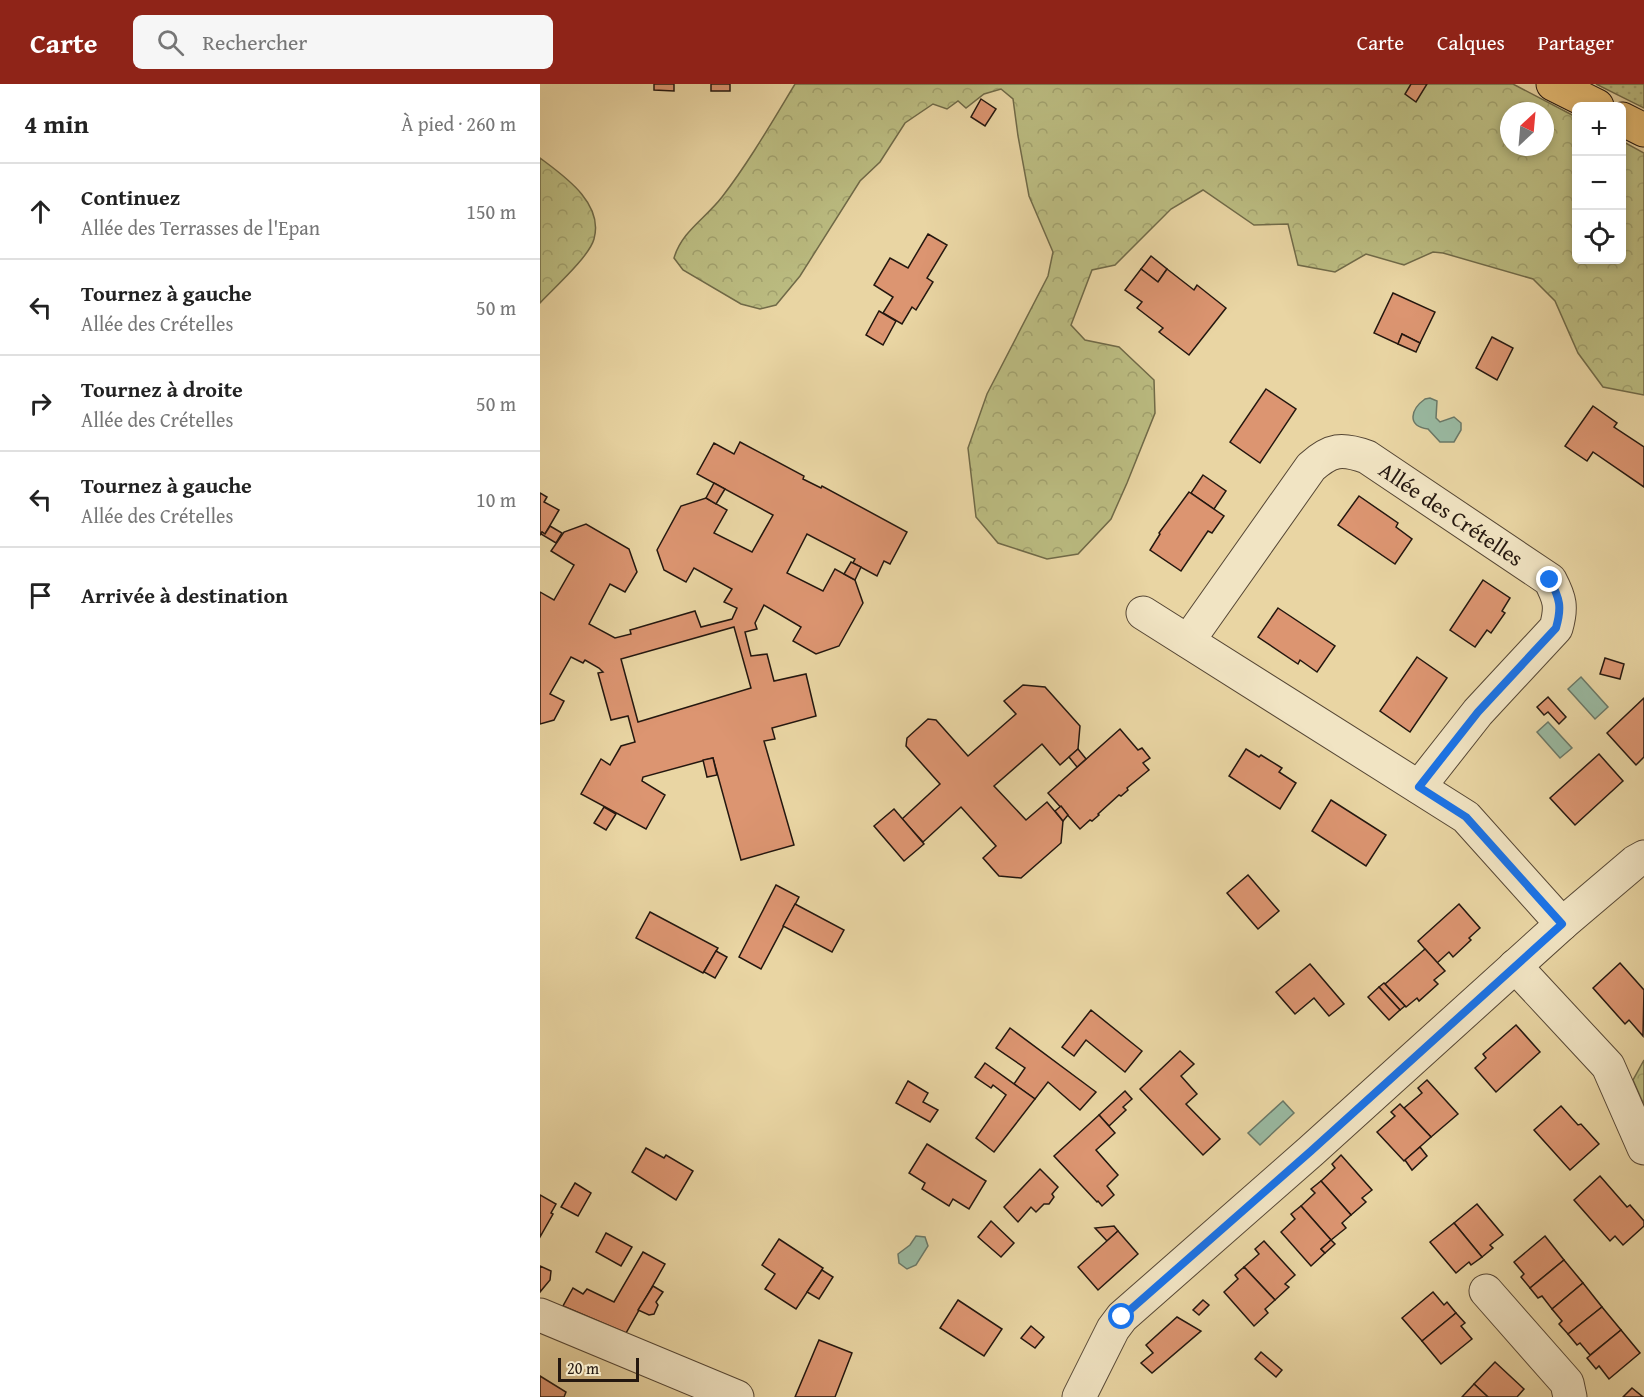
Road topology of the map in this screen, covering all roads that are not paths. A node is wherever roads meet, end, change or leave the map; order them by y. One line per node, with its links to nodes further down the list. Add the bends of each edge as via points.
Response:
1 (1553, 84): 2 (main road)
2 (1589, 102)
3 (1626, 121): 4 (main road)
4 (1644, 130)
5 (1143, 613): 6 (street)
6 (1188, 641): 7 (street); 7 (street, Allée des Crételles, via 1311,467 1336,451 1367,457 1550,580 1561,612 1556,628 1478,712)
7 (1419, 787): 9 (street, via 1466,817)
8 (1644, 856): 9 (street)
9 (1562, 924): 10 (street)
10 (1515, 966): 11 (street, via 1608,1066); 16 (street, via 1122,1317)
11 (1644, 1148)
12 (1486, 1291): 17 (street, via 1567,1383)
13 (540, 1315): 14 (street)
14 (681, 1387): 15 (street)
15 (737, 1397)
16 (1079, 1397)
17 (1569, 1397)

